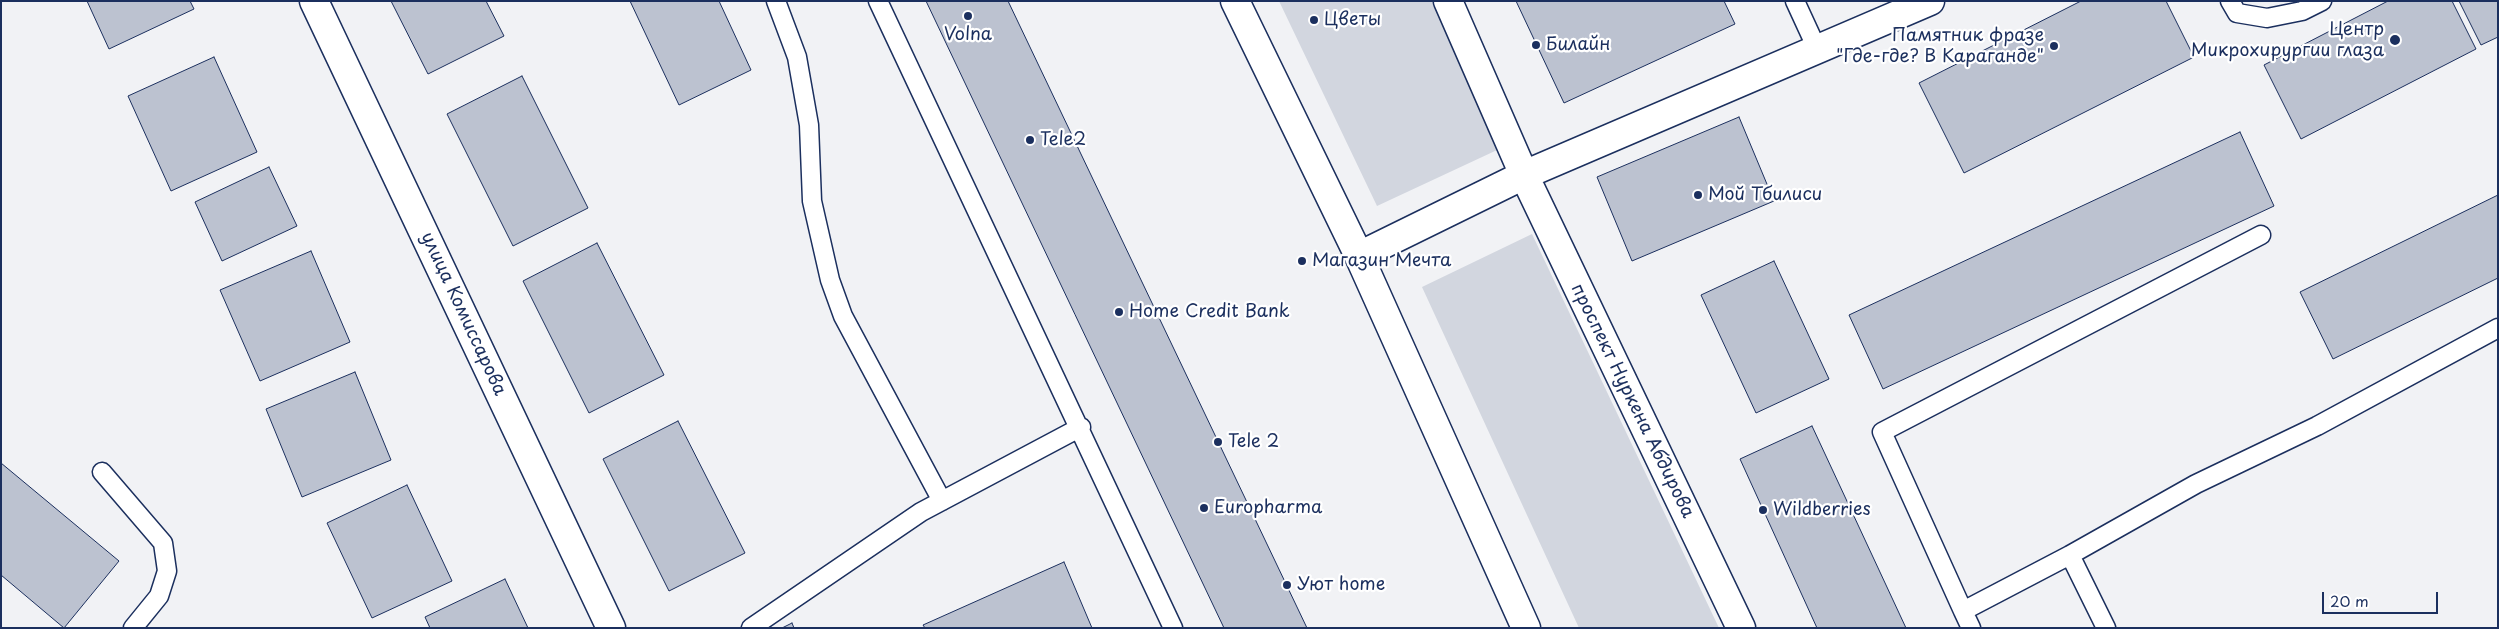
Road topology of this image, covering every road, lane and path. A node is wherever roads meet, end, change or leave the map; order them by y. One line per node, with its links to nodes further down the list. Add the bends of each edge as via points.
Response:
1 (314, 1): 21 (street, улица Комиссарова)
2 (776, 1): 17 (lane, via 797,57 809,125 812,201 830,280 843,316)
3 (878, 1): 15 (lane)
4 (1235, 1): 13 (street)
5 (1795, 1): 10 (lane)
6 (1930, 1): 10 (street)
7 (2230, 1): 8 (lane, via 2237,13 2267,18 2302,11)
8 (2322, 1)
9 (1451, 3): 11 (street, проспект Нуркена Абдирова)
10 (1818, 51): 11 (street)
11 (1524, 175): 13 (street); 25 (street, проспект Нуркена Абдирова)
12 (2261, 235): 19 (lane, via 1882,432)
13 (1359, 256): 24 (street)
14 (2498, 328): 18 (lane, via 2317,426 2196,484)
15 (1080, 427): 17 (lane); 23 (lane)
16 (102, 472): 20 (lane, via 163,543 167,571 159,596)
17 (942, 501): 22 (lane, via 921,512)
18 (2070, 555): 19 (lane); 27 (lane)
19 (1963, 611): 26 (lane)
20 (134, 628)
21 (611, 628)
22 (752, 628)
23 (1174, 628)
24 (1526, 628)
25 (1741, 628)
26 (1971, 628)
27 (2106, 628)

